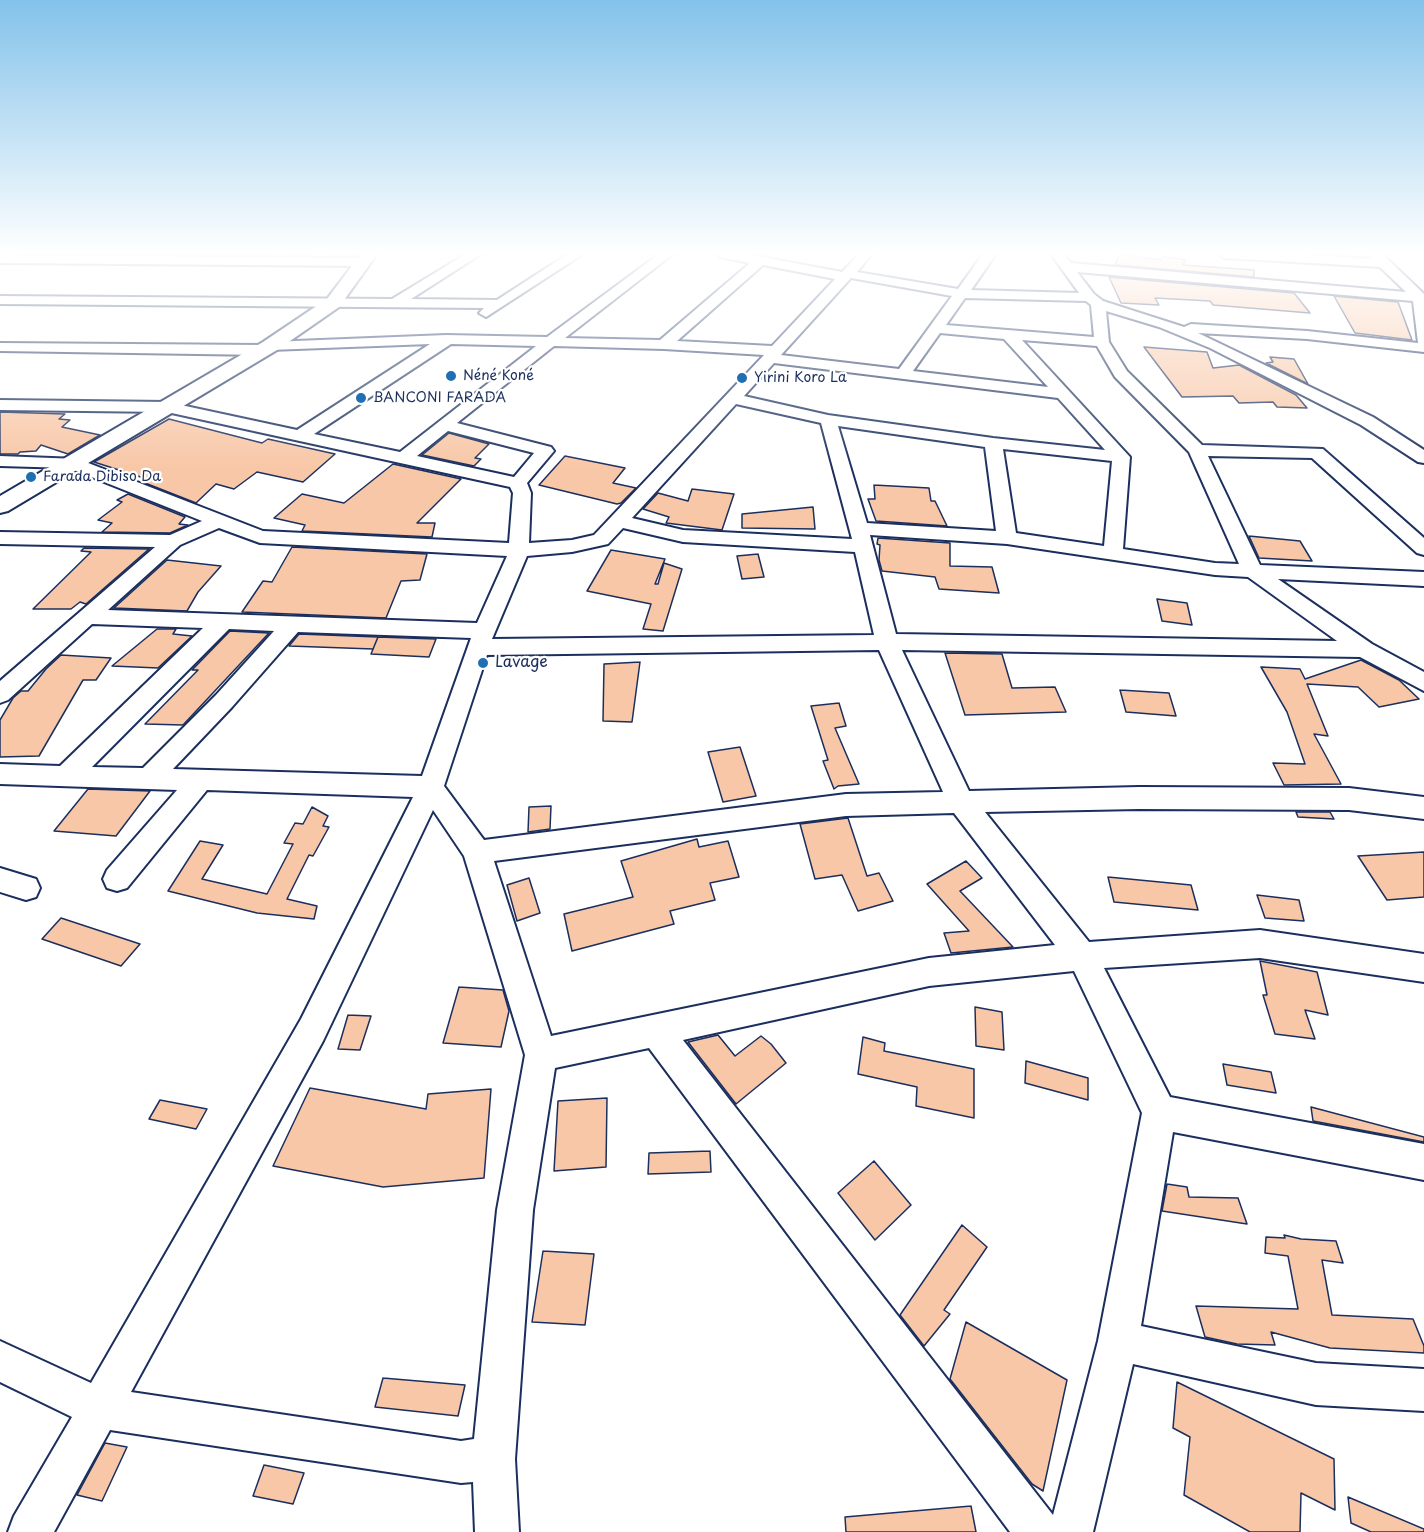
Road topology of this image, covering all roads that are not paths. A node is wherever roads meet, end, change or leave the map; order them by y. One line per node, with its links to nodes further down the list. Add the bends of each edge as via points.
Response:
1 (300, 325): 17 (main road)
2 (467, 325): 12 (street)
3 (572, 325): 13 (street)
4 (686, 325): 15 (street)
5 (800, 325): 19 (street)
6 (940, 325): 10 (street)
7 (1099, 325): 14 (street)
8 (1168, 325): 9 (street)
9 (1173, 327): 18 (street, via 1307,335); 32 (street, via 1367,421)
10 (938, 329): 11 (street); 20 (street)
11 (1009, 335): 14 (street); 21 (street)
12 (446, 339): 13 (street); 17 (street); 27 (street)
13 (550, 342): 15 (street); 26 (street)
14 (1102, 342): 29 (street, via 1121,374)
15 (664, 345): 19 (street)
16 (0, 347): 17 (street)
17 (266, 348): 24 (main road)
18 (1424, 348)
19 (774, 354): 20 (street); 22 (street)
20 (903, 374): 21 (street)
21 (1062, 394): 30 (street)
22 (733, 398): 25 (street); 38 (street)
23 (0, 405): 24 (street)
24 (166, 407): 27 (street); 34 (main road)
25 (828, 420): 28 (street); 39 (street)
26 (444, 425): 31 (street); 35 (street, via 545,451)
27 (299, 436): 31 (street)
28 (993, 443): 30 (street); 42 (street)
29 (1197, 450): 44 (street, via 1317,453); 48 (street)
30 (1120, 457): 46 (street)
31 (403, 458): 35 (street)
32 (1424, 458)
33 (0, 461): 34 (street)
34 (72, 463): 36 (main road); 37 (street)
35 (518, 483): 45 (street, via 522,493)
36 (0, 506)
37 (218, 521): 43 (street); 45 (street, via 260,537)
38 (618, 521): 39 (street, via 683,536); 45 (street, via 601,540)
39 (861, 537): 42 (street); 54 (street)
40 (0, 538): 41 (street)
41 (28, 538): 43 (street); 47 (street)
42 (1007, 538): 46 (street)
43 (173, 541): 50 (street)
44 (1424, 549)
45 (519, 550): 53 (street)
46 (1113, 553): 48 (street, via 1215,569)
47 (0, 559)
48 (1252, 570): 49 (street); 55 (street)
49 (1424, 579)
50 (88, 617): 51 (street); 57 (street)
51 (224, 621): 52 (street); 59 (street)
52 (293, 624): 53 (street); 60 (street)
53 (482, 639): 54 (street); 62 (street)
54 (887, 642): 55 (street); 63 (street)
55 (1364, 649): 56 (street)
56 (1424, 683)
57 (0, 694)
58 (0, 774): 59 (street)
59 (66, 776): 60 (street)
60 (149, 778): 61 (street)
61 (201, 780): 62 (street); 66 (street)
62 (431, 787): 65 (street); 76 (street, via 312,1030)
63 (960, 801): 64 (street, via 1349,799); 65 (street, via 846,804); 67 (street)
64 (1424, 808)
65 (477, 852): 70 (street)
66 (117, 879)
67 (1082, 956): 68 (street, via 1260,944); 69 (street, via 929,972); 71 (street)
68 (1424, 968)
69 (655, 1030): 70 (street); 80 (street)
70 (541, 1055): 77 (street, via 515,1210)
71 (1159, 1112): 72 (street); 73 (street)
72 (1424, 1161)
73 (1118, 1341): 75 (street, via 1316,1384); 81 (street)
74 (0, 1361): 76 (street)
75 (1424, 1390)
76 (99, 1408): 77 (street, via 461,1462); 78 (street)
77 (494, 1459): 79 (street)
78 (30, 1532)
79 (497, 1532)
80 (1038, 1532)
81 (1071, 1532)

